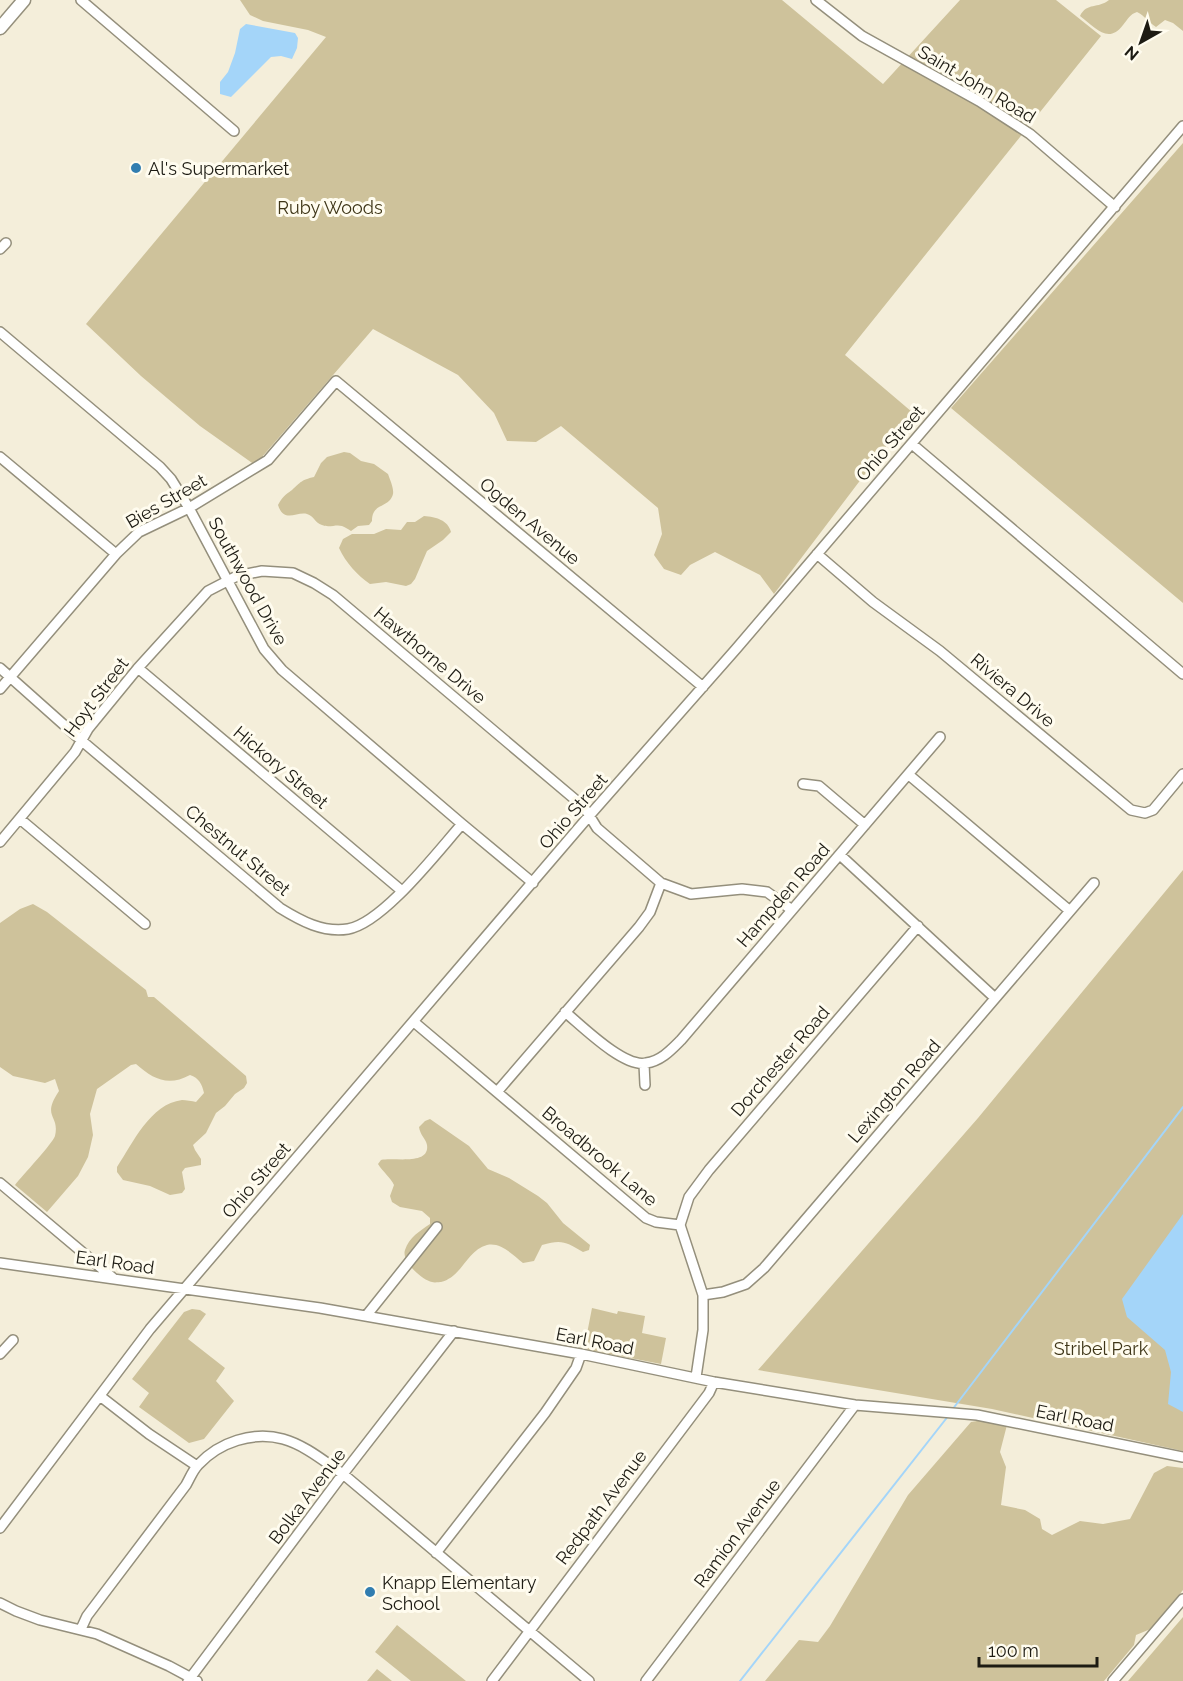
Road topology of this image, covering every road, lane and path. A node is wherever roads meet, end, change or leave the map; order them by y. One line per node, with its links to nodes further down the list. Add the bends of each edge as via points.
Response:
1 (24, 0): 4 (main road)
2 (81, 0): 6 (street)
3 (816, 0): 7 (street, Saint John Road, via 862,36 1030,134)
4 (0, 28)
5 (1183, 126): 7 (street, Ohio Street)
6 (234, 131)
7 (1115, 207): 10 (street, Ohio Street)
8 (0, 332): 13 (street, Southwood Drive, via 160,467)
9 (336, 381): 13 (street, Bies Street, via 268,460); 21 (street, Ogden Avenue)
10 (912, 444): 15 (street, Ohio Street); 19 (street)
11 (4, 460): 12 (street); 14 (street)
12 (0, 472)
13 (189, 508): 14 (street, Bies Street, via 139,532); 16 (street, Southwood Drive)
14 (116, 554): 20 (street, Bies Street)
15 (817, 554): 21 (street, Ohio Street); 25 (street, Riviera Drive, via 1131,810 1153,810)
16 (227, 580): 18 (street, Hoyt Street, via 208,591); 28 (street, Hawthorne Drive, via 262,571 293,573 314,583 342,602 584,807); 30 (street, Southwood Drive, via 264,649 282,670)
17 (0, 668): 20 (street, Chestnut Street)
18 (138, 668): 24 (street, Hoyt Street); 37 (street, Hickory Street)
19 (1183, 674)
20 (10, 677): 22 (street, Bies Street); 24 (street, Chestnut Street)
21 (703, 687): 28 (street, Ohio Street)
22 (0, 689)
23 (940, 737): 26 (street, Hampden Road)
24 (82, 741): 29 (street, Hoyt Street); 37 (street, Chestnut Street, via 297,919 322,928 350,928 378,915)
25 (1183, 774)
26 (909, 775): 31 (street, Hampden Road); 39 (street)
27 (803, 784): 31 (street, via 819,786)
28 (589, 816): 34 (street, Ohio Street); 35 (street, Hawthorne Drive, via 597,828)
29 (20, 819): 32 (street, Hoyt Street); 40 (street)
30 (462, 824): 34 (street, Southwood Drive); 37 (street, Chestnut Street)
31 (865, 825): 33 (street, Hampden Road)
32 (0, 843)
33 (840, 855): 38 (street, Hampden Road); 41 (street)
34 (533, 883): 44 (street, Ohio Street)
35 (661, 883): 38 (street, via 691,894 742,889 767,892); 43 (street, via 650,912 639,927)
36 (1094, 883): 39 (street, Lexington Road)
37 (402, 891)
38 (792, 910): 45 (street, Hampden Road, via 670,1051)
39 (1070, 911): 42 (street, Lexington Road)
40 (145, 924)
41 (918, 926): 42 (street); 49 (street, Dorchester Road, via 709,1170 689,1197)
42 (995, 998): 54 (street, Lexington Road, via 764,1268 746,1284)
43 (565, 1012): 45 (street, via 612,1051); 47 (street)
44 (414, 1022): 47 (street, Broadbrook Lane); 53 (street, Ohio Street)
45 (644, 1064): 46 (street)
46 (645, 1085)
47 (497, 1092): 49 (street, Broadbrook Lane, via 646,1218)
48 (0, 1184): 52 (street)
49 (680, 1225): 54 (street)
50 (437, 1227): 55 (street)
51 (0, 1263): 52 (street, Earl Road)
52 (113, 1279): 53 (street, Earl Road)
53 (184, 1288): 55 (street, Earl Road); 62 (street, Ohio Street)
54 (703, 1295): 60 (street)
55 (366, 1316): 56 (street, Earl Road)
56 (454, 1331): 59 (street, Earl Road); 66 (street, Bolka Avenue)
57 (13, 1340): 58 (street)
58 (0, 1354)
59 (581, 1354): 60 (street, Earl Road); 68 (street, via 576,1368 545,1413)
60 (696, 1377): 61 (street, Earl Road)
61 (714, 1382): 63 (street, Earl Road); 72 (street, Redpath Avenue)
62 (100, 1396): 65 (street); 67 (street, Ohio Street)
63 (855, 1405): 64 (street, Earl Road, via 977,1415); 76 (street, Ramion Avenue)
64 (1183, 1457)
65 (197, 1466): 66 (street, via 232,1442 259,1436 285,1439); 71 (street)
66 (344, 1474): 68 (street); 73 (street, Bolka Avenue)
67 (0, 1528)
68 (436, 1554): 72 (street)
69 (1183, 1599): 77 (street)
70 (0, 1603): 71 (street, via 40,1620)
71 (81, 1629): 73 (street, via 126,1646)
72 (530, 1632): 74 (street, Redpath Avenue); 75 (street)
73 (192, 1680)
74 (492, 1681)
75 (589, 1681)
76 (646, 1681)
77 (1113, 1681)

